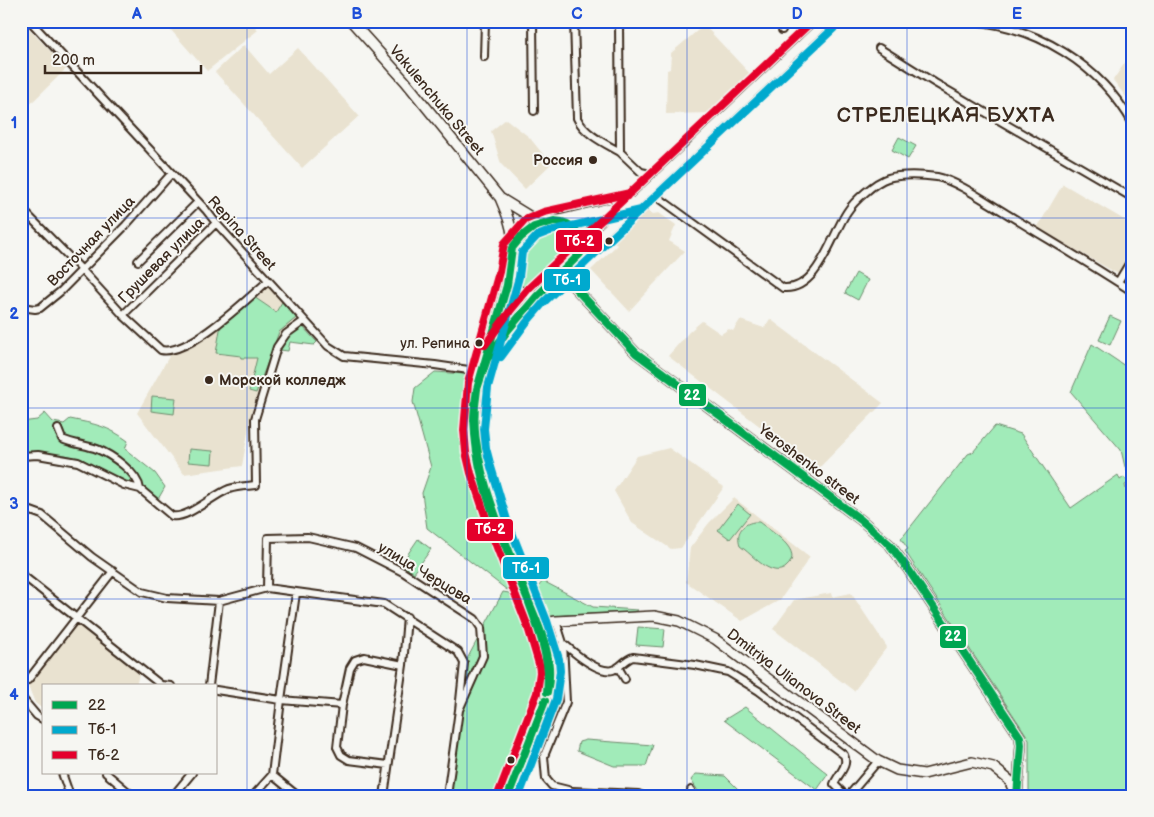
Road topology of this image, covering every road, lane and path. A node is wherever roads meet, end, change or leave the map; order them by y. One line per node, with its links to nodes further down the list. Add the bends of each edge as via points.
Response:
1 (30, 21): 17 (street, Repina Street)
2 (351, 21): 19 (main road, Vakulenchuka Street, via 405,81)
3 (486, 21): 12 (street)
4 (533, 21): 13 (street)
5 (574, 21): 15 (street, via 577,118 602,142)
6 (619, 21): 15 (street)
7 (784, 21): 10 (street)
8 (827, 21): 18 (main road)
9 (970, 21): 14 (street, via 1020,30 1051,44 1106,86)
10 (782, 30)
11 (879, 48): 20 (street)
12 (484, 57)
13 (534, 111)
14 (1133, 124)
15 (620, 152): 16 (street)
16 (646, 173)
17 (171, 174): 22 (street, Repina Street); 31 (street, Восточная улица)
18 (648, 190): 21 (main road); 35 (street, via 783,288 799,286 815,271 848,210 869,190 888,178 920,176 950,181)
19 (500, 198): 25 (main road, Vakulenchuka Street, via 531,217); 27 (main road, Vakulenchuka Street, via 510,222)
20 (1133, 198)
21 (635, 202): 24 (main road); 28 (main road)
22 (197, 203): 26 (street, Repina Street); 30 (street)
23 (21, 208): 31 (street)
24 (558, 220): 25 (main road); 28 (main road, via 570,224 578,232)
25 (548, 221): 27 (main road, via 531,228)
26 (216, 223): 34 (street, Repina Street); 39 (street, Грушевая улица)
27 (513, 247): 33 (main road)
28 (580, 254): 32 (main road)
29 (1133, 257): 35 (street)
30 (138, 262)
31 (82, 270): 38 (street, Восточная улица, via 40,308); 39 (street)
32 (561, 273): 37 (main road); 84 (main road, Yeroshenko street, via 636,353 890,544 1020,737)
33 (510, 274): 37 (main road, via 518,291); 41 (main road)
34 (268, 281): 39 (street, via 200,338 169,352 162,350); 40 (street, Repina Street)
35 (1118, 282): 36 (street)
36 (1133, 292)
37 (537, 295): 41 (main road)
38 (21, 307)
39 (123, 315)
40 (304, 321): 42 (street, Repina Street, via 328,346 344,356); 45 (street, via 286,334 277,347 255,418 256,485 230,488 177,517)
41 (486, 360): 42 (main road)
42 (482, 372): 55 (main road, via 476,397 476,450 486,490)
43 (58, 429): 45 (street, via 62,439 98,450 124,465)
44 (21, 456): 45 (street, via 72,460 124,485)
45 (140, 489)
46 (21, 513): 47 (street, via 31,511 42,515)
47 (113, 571): 51 (street, via 142,592 167,598); 53 (street)
48 (21, 574): 53 (street)
49 (267, 588): 50 (street); 51 (street); 67 (street, улица Черцова, via 268,538 308,538 356,548 403,572 475,618 481,628 483,656)
50 (296, 593): 52 (street, via 384,604); 65 (street)
51 (219, 601): 62 (street)
52 (407, 617): 57 (street); 67 (street, via 458,652 464,662)
53 (76, 618): 60 (street); 61 (street)
54 (556, 621): 55 (main road, Dmitriya Ulianova Street); 56 (street); 69 (main road, Dmitriya Ulianova Street, via 654,616 680,620 715,639)
55 (537, 625): 83 (main road, via 549,662 550,681)
56 (563, 643): 58 (street, via 582,660 608,670); 75 (street, via 566,702 544,756 546,779 552,786 572,791)
57 (403, 665): 66 (street, via 364,657 355,660 350,668); 70 (street)
58 (618, 668): 59 (street); 69 (street, via 633,658 728,672 759,691 844,755 846,764 834,784 845,795 850,794)
59 (625, 679)
60 (28, 680)
61 (159, 684)
62 (209, 684)
63 (218, 690): 65 (street)
64 (21, 697): 68 (street)
65 (281, 700): 66 (street); 74 (street)
66 (342, 705): 70 (street, via 337,747 341,755 349,760)
67 (459, 710): 82 (street, улица Черцова)
68 (42, 719)
69 (878, 761): 84 (main road, Dmitriya Ulianova Street, via 897,770 924,774 972,762 993,767 1009,780)
70 (388, 765): 81 (street)
71 (62, 774): 76 (street)
72 (107, 774): 77 (street)
73 (191, 774): 78 (street)
74 (272, 776): 79 (street); 80 (street)
75 (640, 795)
76 (70, 796)
77 (133, 796)
78 (173, 796)
79 (253, 796)
80 (298, 796)
81 (384, 796)
82 (446, 796)
83 (508, 796)
84 (1017, 796)

